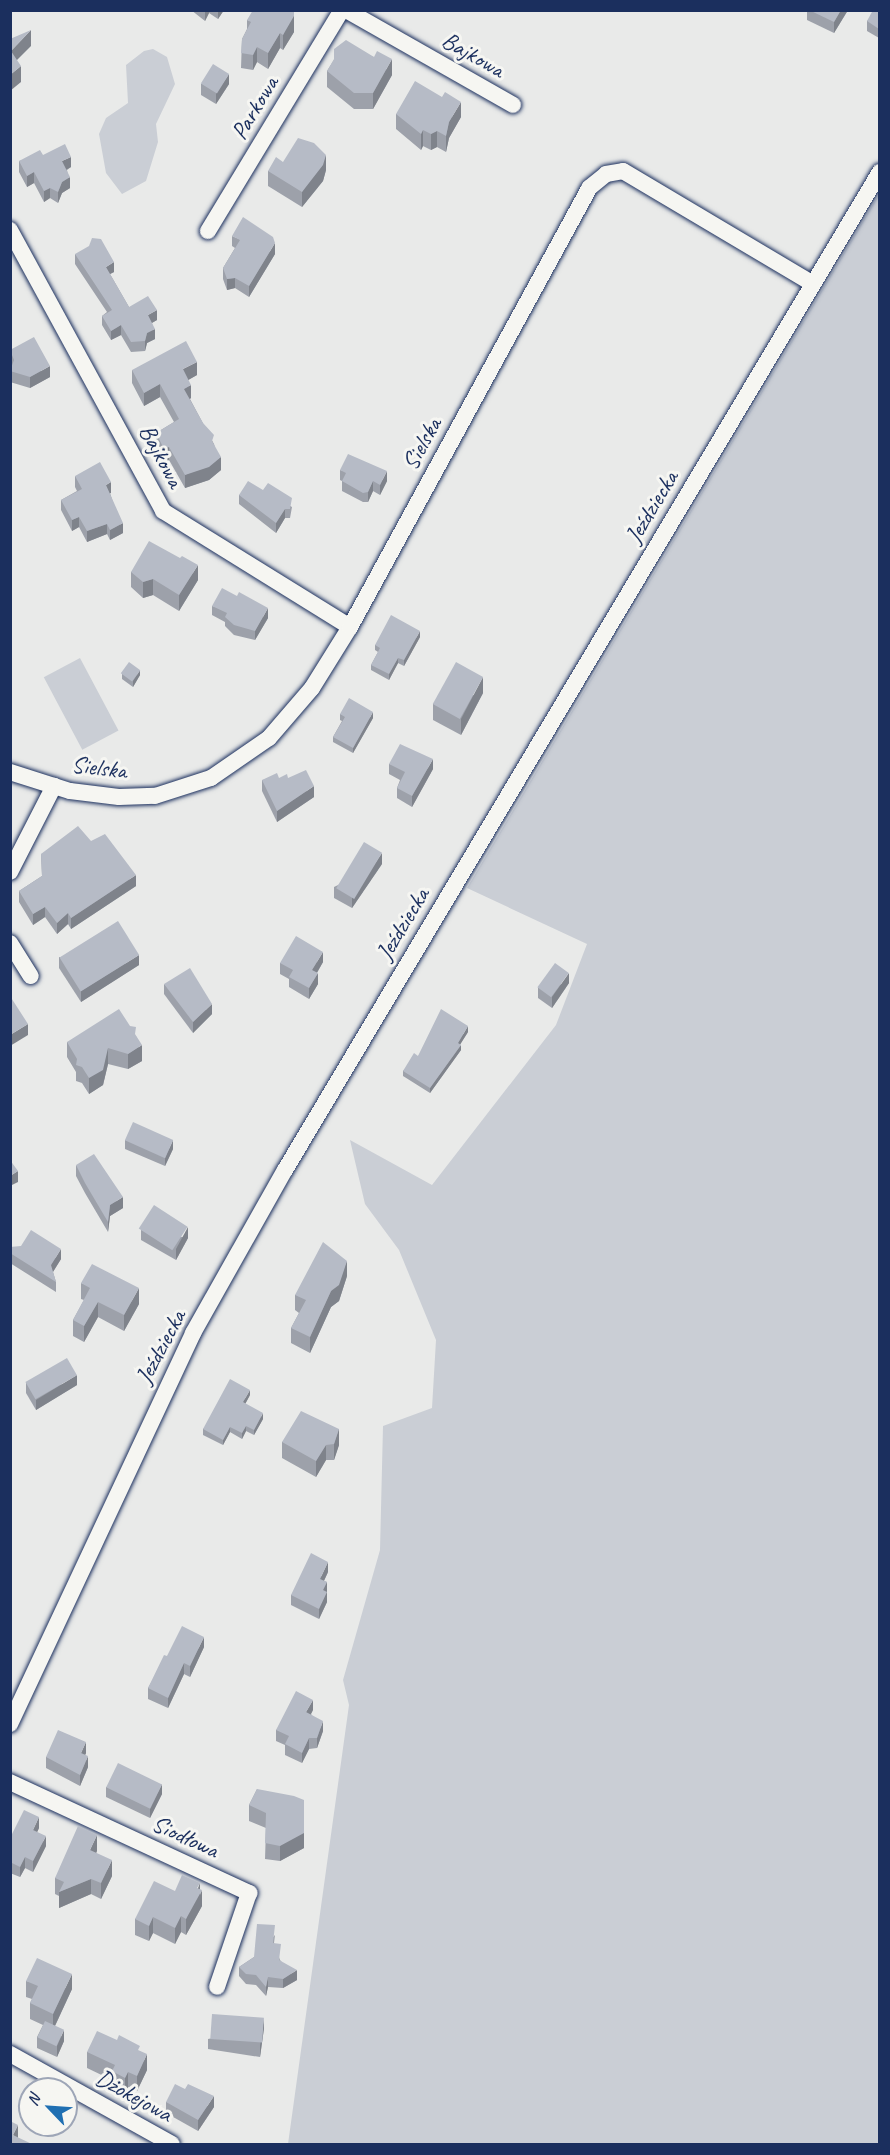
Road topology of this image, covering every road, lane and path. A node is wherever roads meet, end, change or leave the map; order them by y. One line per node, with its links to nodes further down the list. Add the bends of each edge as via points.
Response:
1 (344, 10): 2 (street, Bajkowa); 5 (street, Parkowa)
2 (513, 105)
3 (879, 172): 6 (street, Jeździecka)
4 (10, 230): 7 (street, Bajkowa, via 163,511)
5 (208, 231)
6 (813, 284): 7 (street, Sielska, via 623,171 606,174 589,188); 13 (street, Jeździecka, via 285,1170 193,1333)
7 (350, 627): 9 (street, Sielska, via 312,688 269,738 211,778 155,796 119,797)
8 (10, 772): 9 (street, Sielska)
9 (54, 786): 10 (street, Sielska)
10 (10, 872)
11 (10, 943): 12 (street)
12 (32, 975)
13 (10, 1724)
14 (10, 1782): 15 (street, Siodłowa, via 249,1893)
15 (218, 1987)
16 (10, 2054): 17 (street, Dżokejowa)
17 (172, 2145)

